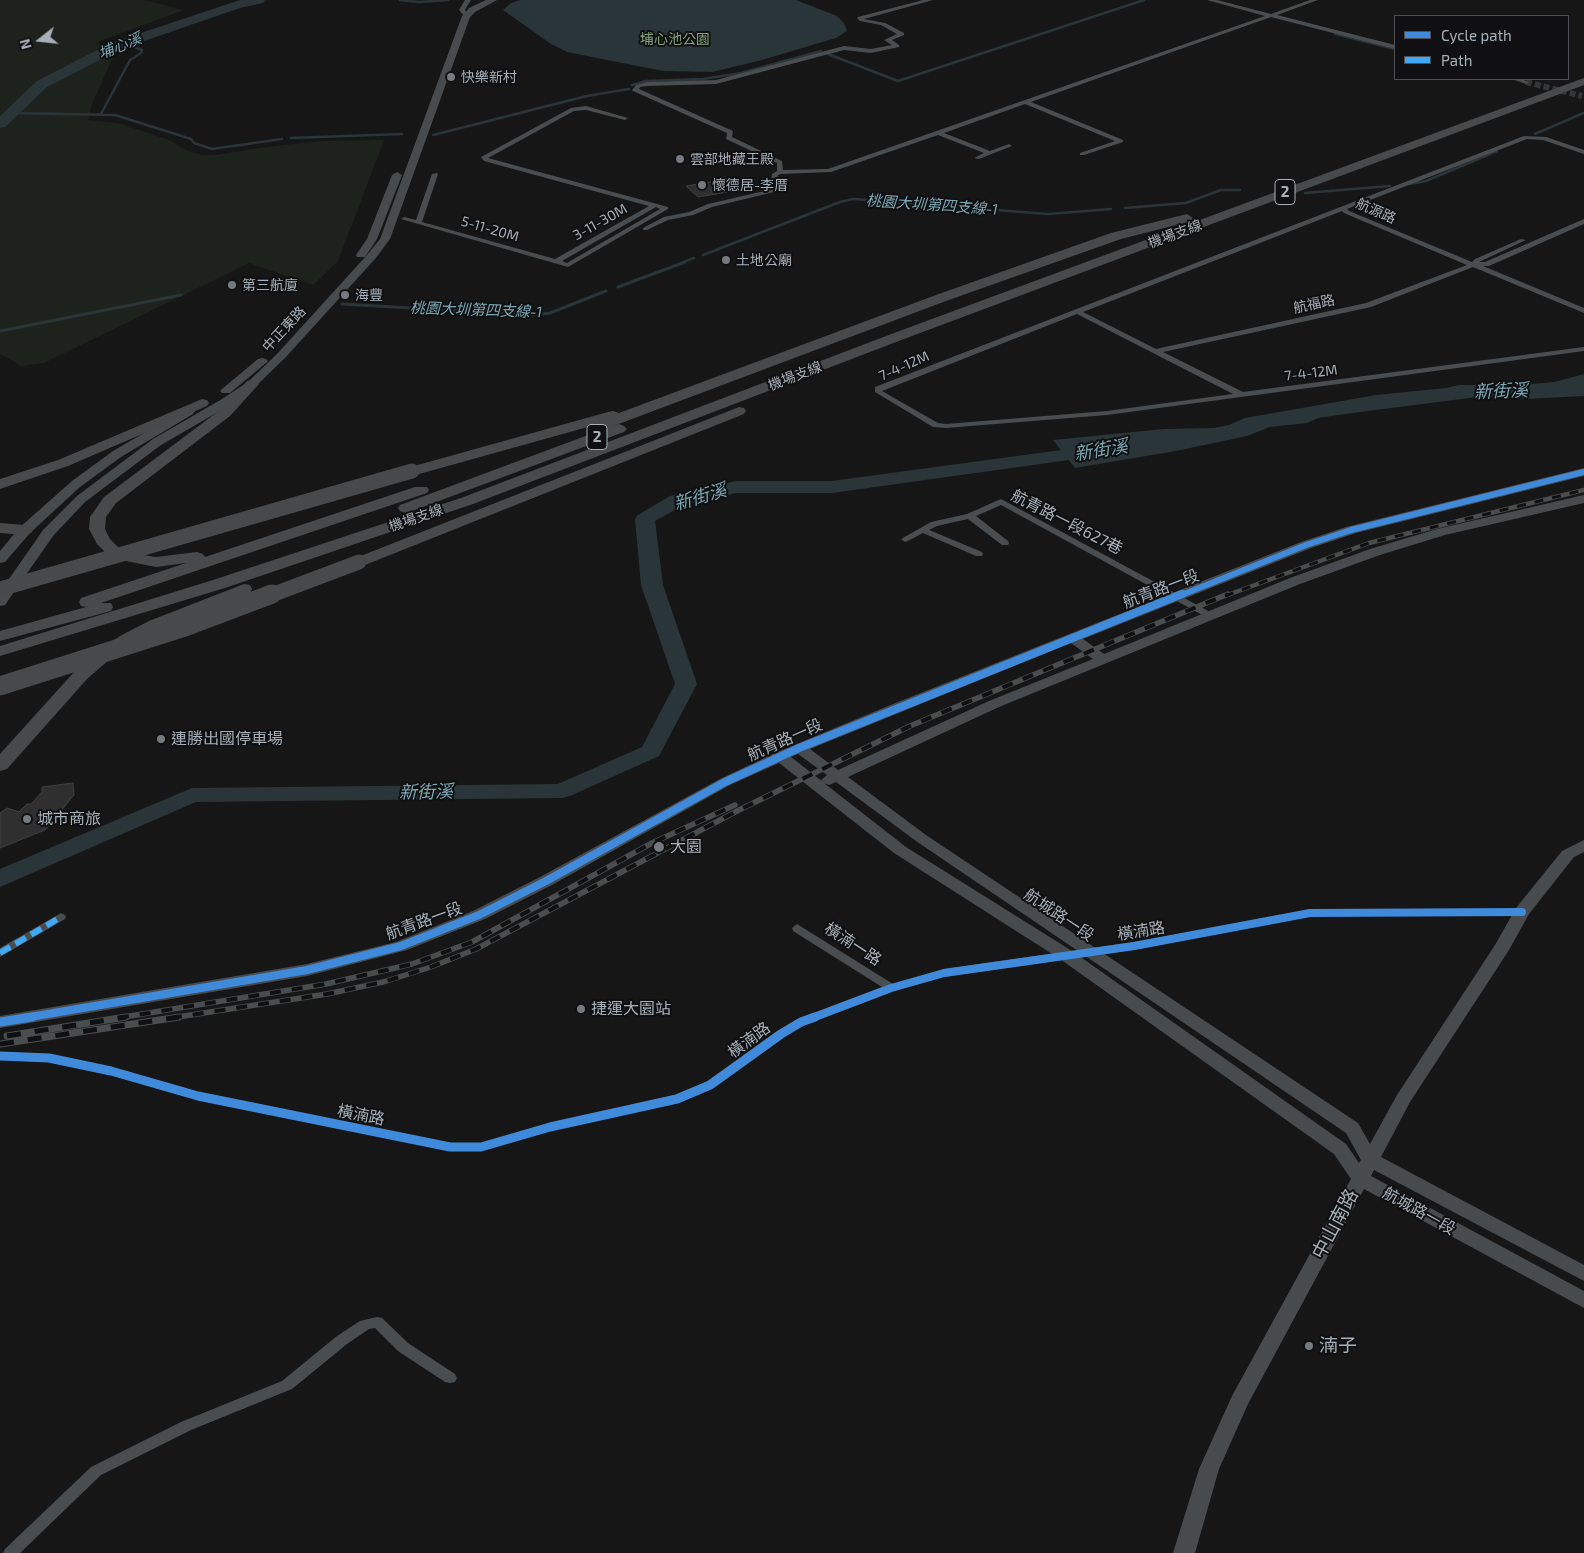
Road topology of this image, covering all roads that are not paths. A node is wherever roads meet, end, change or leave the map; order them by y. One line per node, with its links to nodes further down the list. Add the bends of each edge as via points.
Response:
1 (468, 0): 6 (street)
2 (488, 0): 6 (street)
3 (930, 0): 25 (street, via 860,18 902,34 887,40 897,46 871,50 844,48 716,82 647,84 634,90 730,132 728,138 780,162)
4 (1210, 0): 7 (street)
5 (1315, 0): 7 (street)
6 (464, 13): 19 (street); 46 (street, 中正東路, via 385,239 338,295)
7 (1270, 16): 8 (street); 15 (street)
8 (1394, 47)
9 (1584, 71): 10 (highway)
10 (1569, 77)
11 (1519, 80): 14 (street)
12 (1560, 80): 30 (highway, 機場支線 / 2)
13 (1584, 81): 39 (highway, 機場支線 / 2)
14 (1526, 82)
15 (1025, 102): 17 (street); 22 (street, via 1121,141)
16 (625, 118): 27 (street, via 586,108 573,109 484,157)
17 (940, 133): 21 (street); 25 (street, via 829,171)
18 (1009, 146): 21 (street)
19 (407, 148)
20 (1584, 152): 28 (street, 7-4-12M, via 1544,138 1526,137)
21 (990, 153): 23 (street)
22 (1082, 154)
23 (977, 158)
24 (401, 164): 49 (street, 中正東路, via 372,239 361,256 256,368 219,396)
25 (780, 172): 34 (street, via 775,174 772,191 710,205)
26 (434, 174): 33 (street)
27 (655, 206): 35 (street, 3-11-30M); 37 (street, 3-11-30M, via 666,208)
28 (1343, 207): 36 (street, 航源路, via 1346,212); 41 (street, 7-4-12M)
29 (1584, 214): 36 (street, 航福路)
30 (1187, 218): 48 (highway, via 1116,236); 69 (highway, 機場支線 / 2, via 272,557 180,587)
31 (404, 219): 33 (street, 5-11-20M)
32 (1584, 221): 38 (street)
33 (419, 222): 35 (street, 5-11-20M)
34 (645, 228)
35 (557, 261): 37 (street, 5-11-20M)
36 (1475, 262): 38 (street, 航源路); 42 (street, 航源路); 45 (street, 航福路, via 1368,305)
37 (568, 264)
38 (1486, 264): 40 (street, 航源路)
39 (987, 304): 43 (highway, via 954,322); 71 (highway, 機場支線 / 2, via 466,501 219,584)
40 (1584, 304)
41 (1076, 311): 45 (street); 47 (street, 7-4-12M, via 881,387 879,392 940,426 1107,413)
42 (1584, 311)
43 (910, 339): 63 (highway, via 564,472); 74 (highway, bridge, via 853,365 359,562 182,628)
44 (1584, 349): 47 (street, 7-4-12M)
45 (1156, 351): 47 (street)
46 (252, 384): 53 (highway, via 224,414 110,500 98,517 97,529 113,551 140,560 184,560); 58 (street, 中正東路, via 107,478)
47 (1242, 395)
48 (663, 402): 53 (highway, via 491,467); 64 (highway, bridge)
49 (202, 403): 51 (highway, via 63,462); 56 (street, 中正東路, via 117,454 76,484)
50 (1584, 472): 65 (street, 航青路一段, via 1351,530)
51 (0, 484)
52 (1584, 499): 67 (street, via 1442,532 1375,552)
53 (383, 503): 68 (highway, via 112,596)
54 (970, 516): 57 (street, 航青路一段627巷); 60 (street); 65 (street, 航青路一段627巷, via 1001,502)
55 (0, 528): 56 (highway)
56 (24, 530): 58 (street); 62 (street, 中正東路)
57 (922, 530): 59 (street, 航青路一段627巷); 61 (street)
58 (48, 533): 66 (street, 中正東路)
59 (905, 539)
60 (1005, 543)
61 (979, 554)
62 (0, 559)
63 (277, 576): 73 (highway); 77 (highway, via 155,624 118,645 81,675)
64 (0, 589)
65 (1176, 597): 67 (street, 航青路一段627巷); 70 (street, 航青路一段)
66 (0, 602)
67 (1209, 615): 72 (street)
68 (0, 626)
69 (0, 636)
70 (1073, 638): 72 (street); 75 (street, 航青路一段)
71 (0, 650)
72 (1102, 659): 78 (street, via 994,704)
73 (0, 662)
74 (0, 686)
75 (799, 748): 76 (street, 航青路一段); 78 (street, 航城路一段)
76 (780, 756): 79 (street, 航城路一段); 88 (street, 航青路一段, via 725,782 479,915 401,946 307,970)
77 (0, 765)
78 (836, 777): 79 (street); 84 (street, 航城路一段)
79 (819, 785): 86 (street, 航城路一段, via 900,850)
80 (1584, 845): 81 (street, 中山南路, via 1568,854)
81 (1522, 912): 84 (street, 橫湳路, via 1310,914); 90 (street, 中山南路, via 1403,1099)
82 (61, 917): 85 (street)
83 (797, 928): 87 (street, 橫湳一路)
84 (1089, 952): 86 (street, 橫湳路); 90 (street, 航城路一段, via 1352,1128)
85 (0, 953)
86 (1066, 956): 87 (street, 橫湳路, via 944,973); 91 (street, 航城路一段, via 1340,1149)
87 (891, 988): 89 (street, 橫湳路, via 801,1022 710,1085 677,1099 550,1127 481,1147 450,1147 207,1098 111,1071 49,1058)
88 (0, 1022)
89 (0, 1056)
90 (1370, 1160): 91 (street, 中山南路); 92 (street, 航城路一段)
91 (1360, 1178): 93 (street, 航城路一段); 96 (street, 中山南路, via 1238,1402 1209,1468)
92 (1584, 1274)
93 (1584, 1300)
94 (450, 1378): 95 (street, via 404,1347 377,1322 365,1325 287,1385 186,1426 96,1471)
95 (10, 1553)
96 (1184, 1553)

